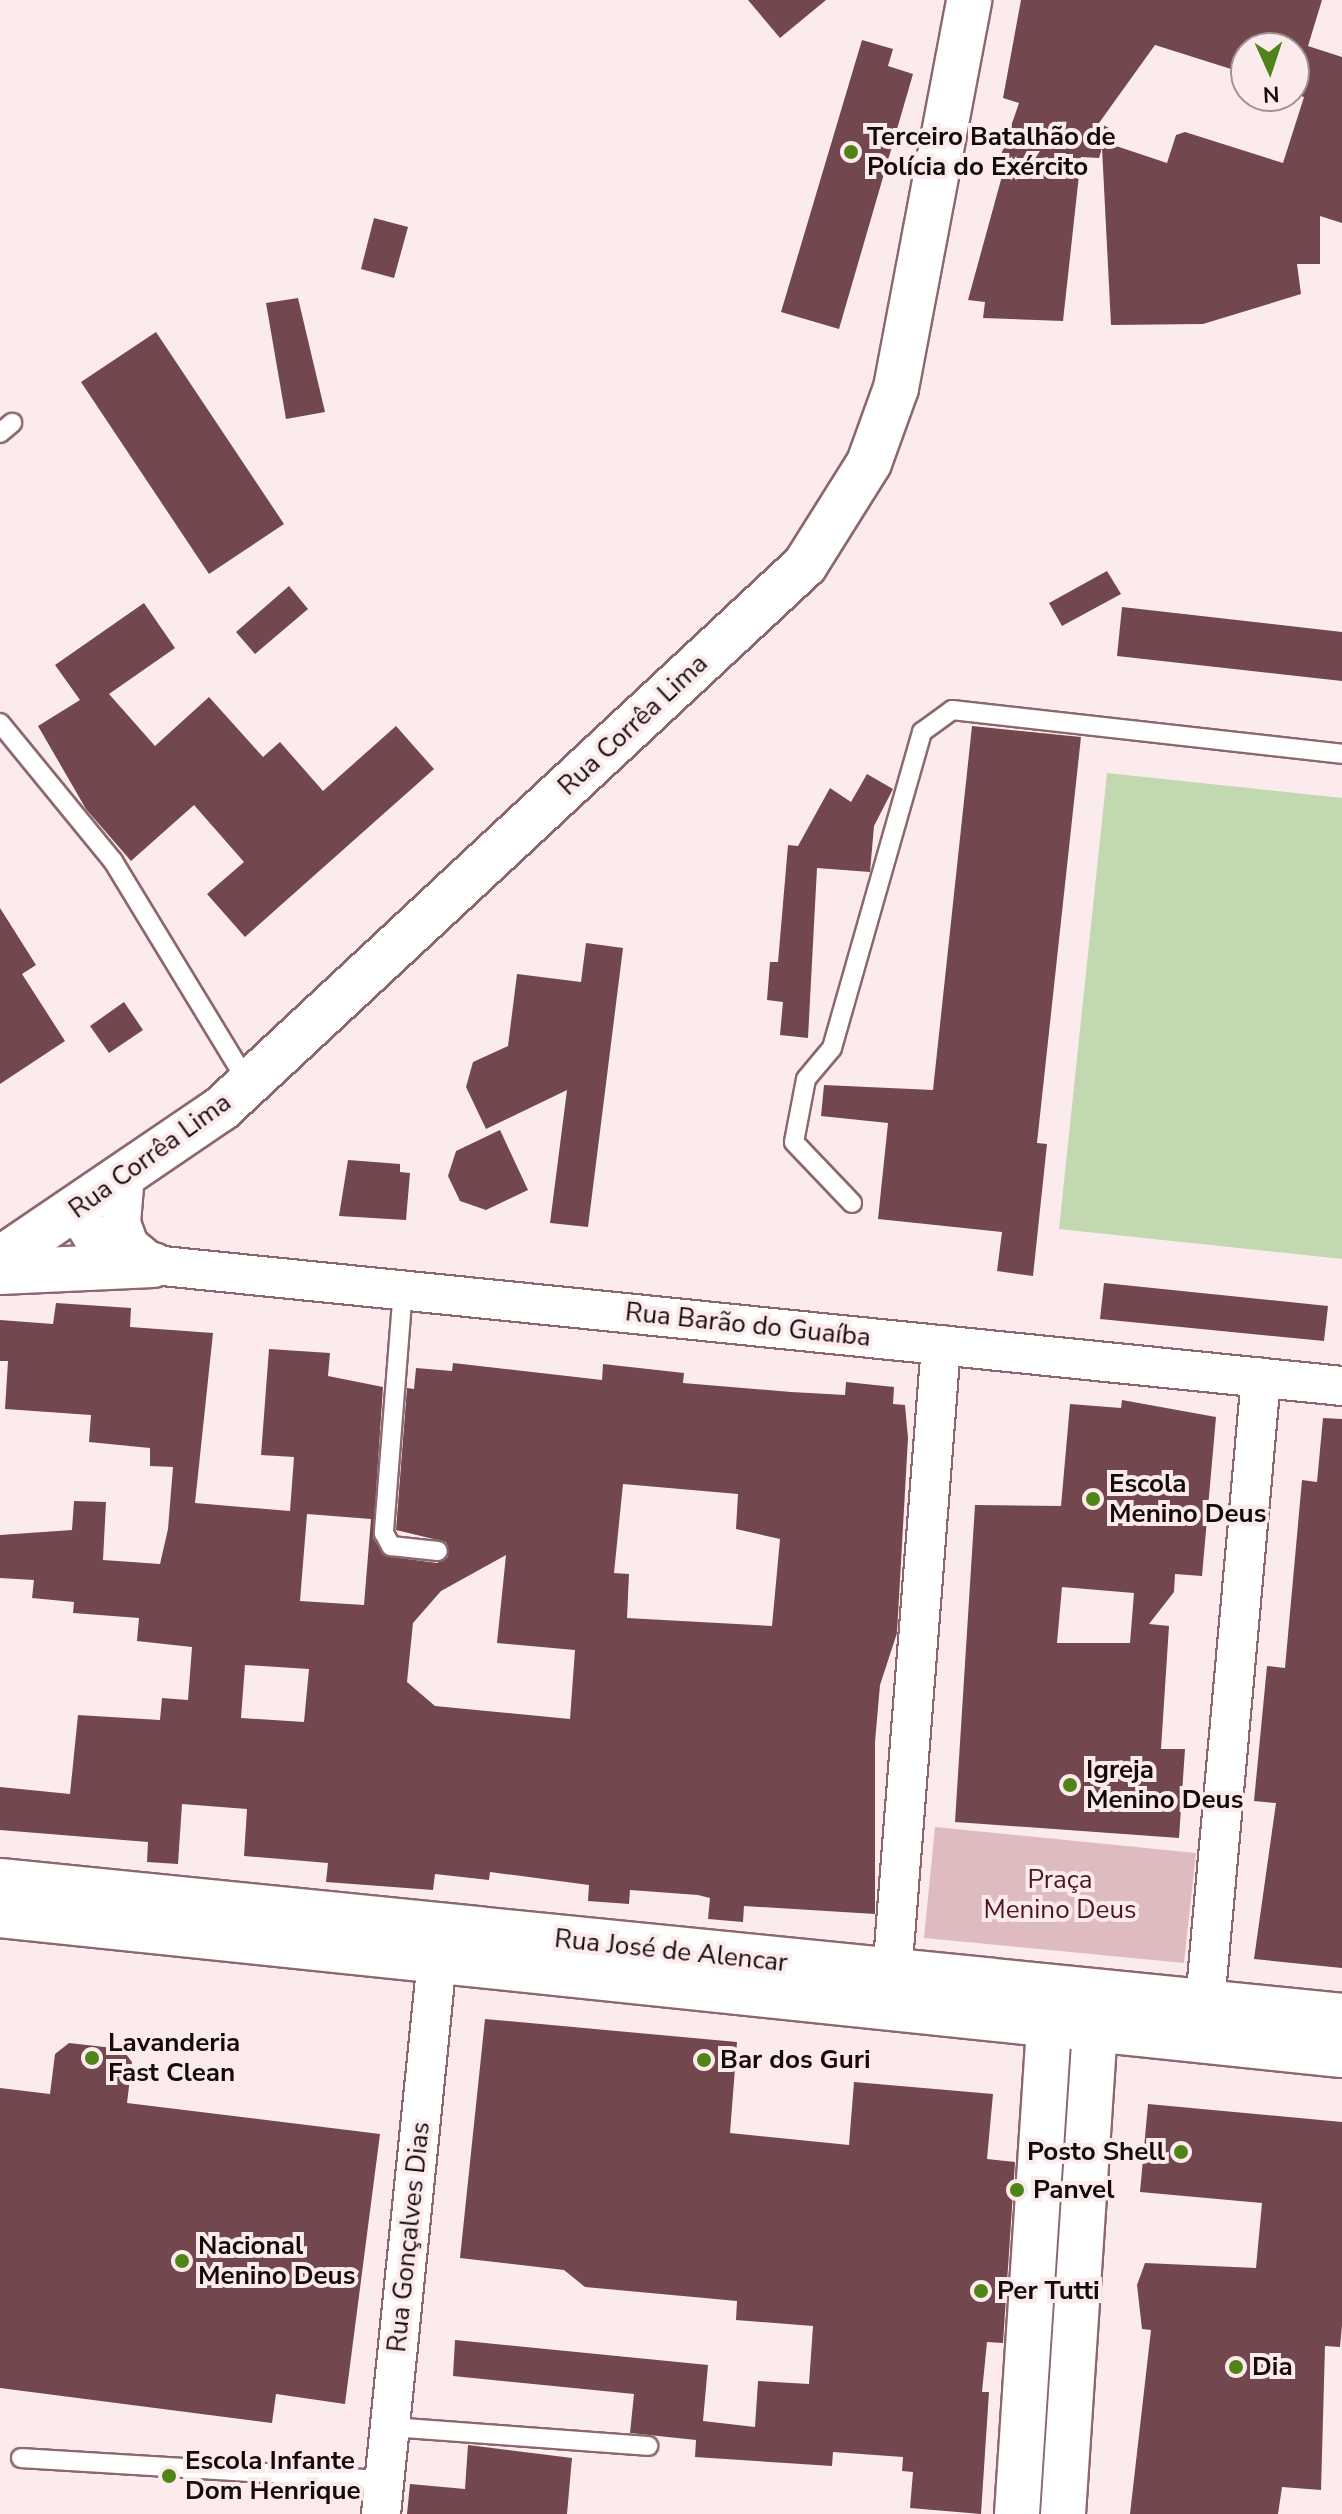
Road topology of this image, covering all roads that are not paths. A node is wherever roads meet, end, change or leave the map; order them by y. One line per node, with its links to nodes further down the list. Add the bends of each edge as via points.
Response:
1 (969, 0): 4 (main road, Rua Corrêa Lima, via 896,388 869,463 805,565)
2 (0, 723): 4 (lane, via 113,861)
3 (1342, 754): 6 (lane, via 952,710 922,732 832,1048 806,1079 794,1142)
4 (248, 1083): 5 (main road, Rua Corrêa Lima)
5 (125, 1175): 7 (main road, Rua Corrêa Lima); 9 (street, via 121,1223 129,1245)
6 (852, 1203)
7 (76, 1210): 8 (main road, Rua Corrêa Lima); 9 (street, Rua Barão do Guaíba, via 99,1248)
8 (0, 1259)
9 (153, 1265): 10 (main road); 11 (street, Rua Barão do Guaíba)
10 (0, 1272)
11 (403, 1289): 12 (street, Rua Barão do Guaíba); 15 (lane, via 384,1533 391,1546)
12 (941, 1345): 13 (street, Rua Barão do Guaíba); 23 (street)
13 (1261, 1378): 14 (street, Rua Barão do Guaíba); 25 (street)
14 (1342, 1386)
15 (438, 1551)
16 (0, 1881): 17 (main road, Rua José de Alencar)
17 (76, 1888): 18 (main road); 20 (main road, Rua José de Alencar)
18 (0, 1903)
19 (0, 1915): 22 (main road, Rua José de Alencar)
20 (375, 1919): 21 (main road, Rua José de Alencar); 22 (main road)
21 (517, 1934): 22 (main road); 23 (main road, Rua José de Alencar)
22 (437, 1960): 24 (main road, Rua José de Alencar); 30 (street, Rua Gonçalves Dias)
23 (892, 1975): 24 (street); 26 (main road, Rua José de Alencar)
24 (808, 1999): 26 (main road, Rua José de Alencar)
25 (1205, 2003): 27 (main road, Rua José de Alencar); 28 (main road, Rua José de Alencar)
26 (1050, 2006): 27 (main road, Rua José de Alencar); 34 (main road)
27 (1096, 2010): 29 (main road, Rua José de Alencar); 35 (main road)
28 (1342, 2016)
29 (1342, 2055)
30 (390, 2427): 31 (lane); 33 (street, Rua Gonçalves Dias)
31 (648, 2446)
32 (21, 2458): 33 (lane)
33 (383, 2497)
34 (1017, 2514)
35 (1063, 2514)

